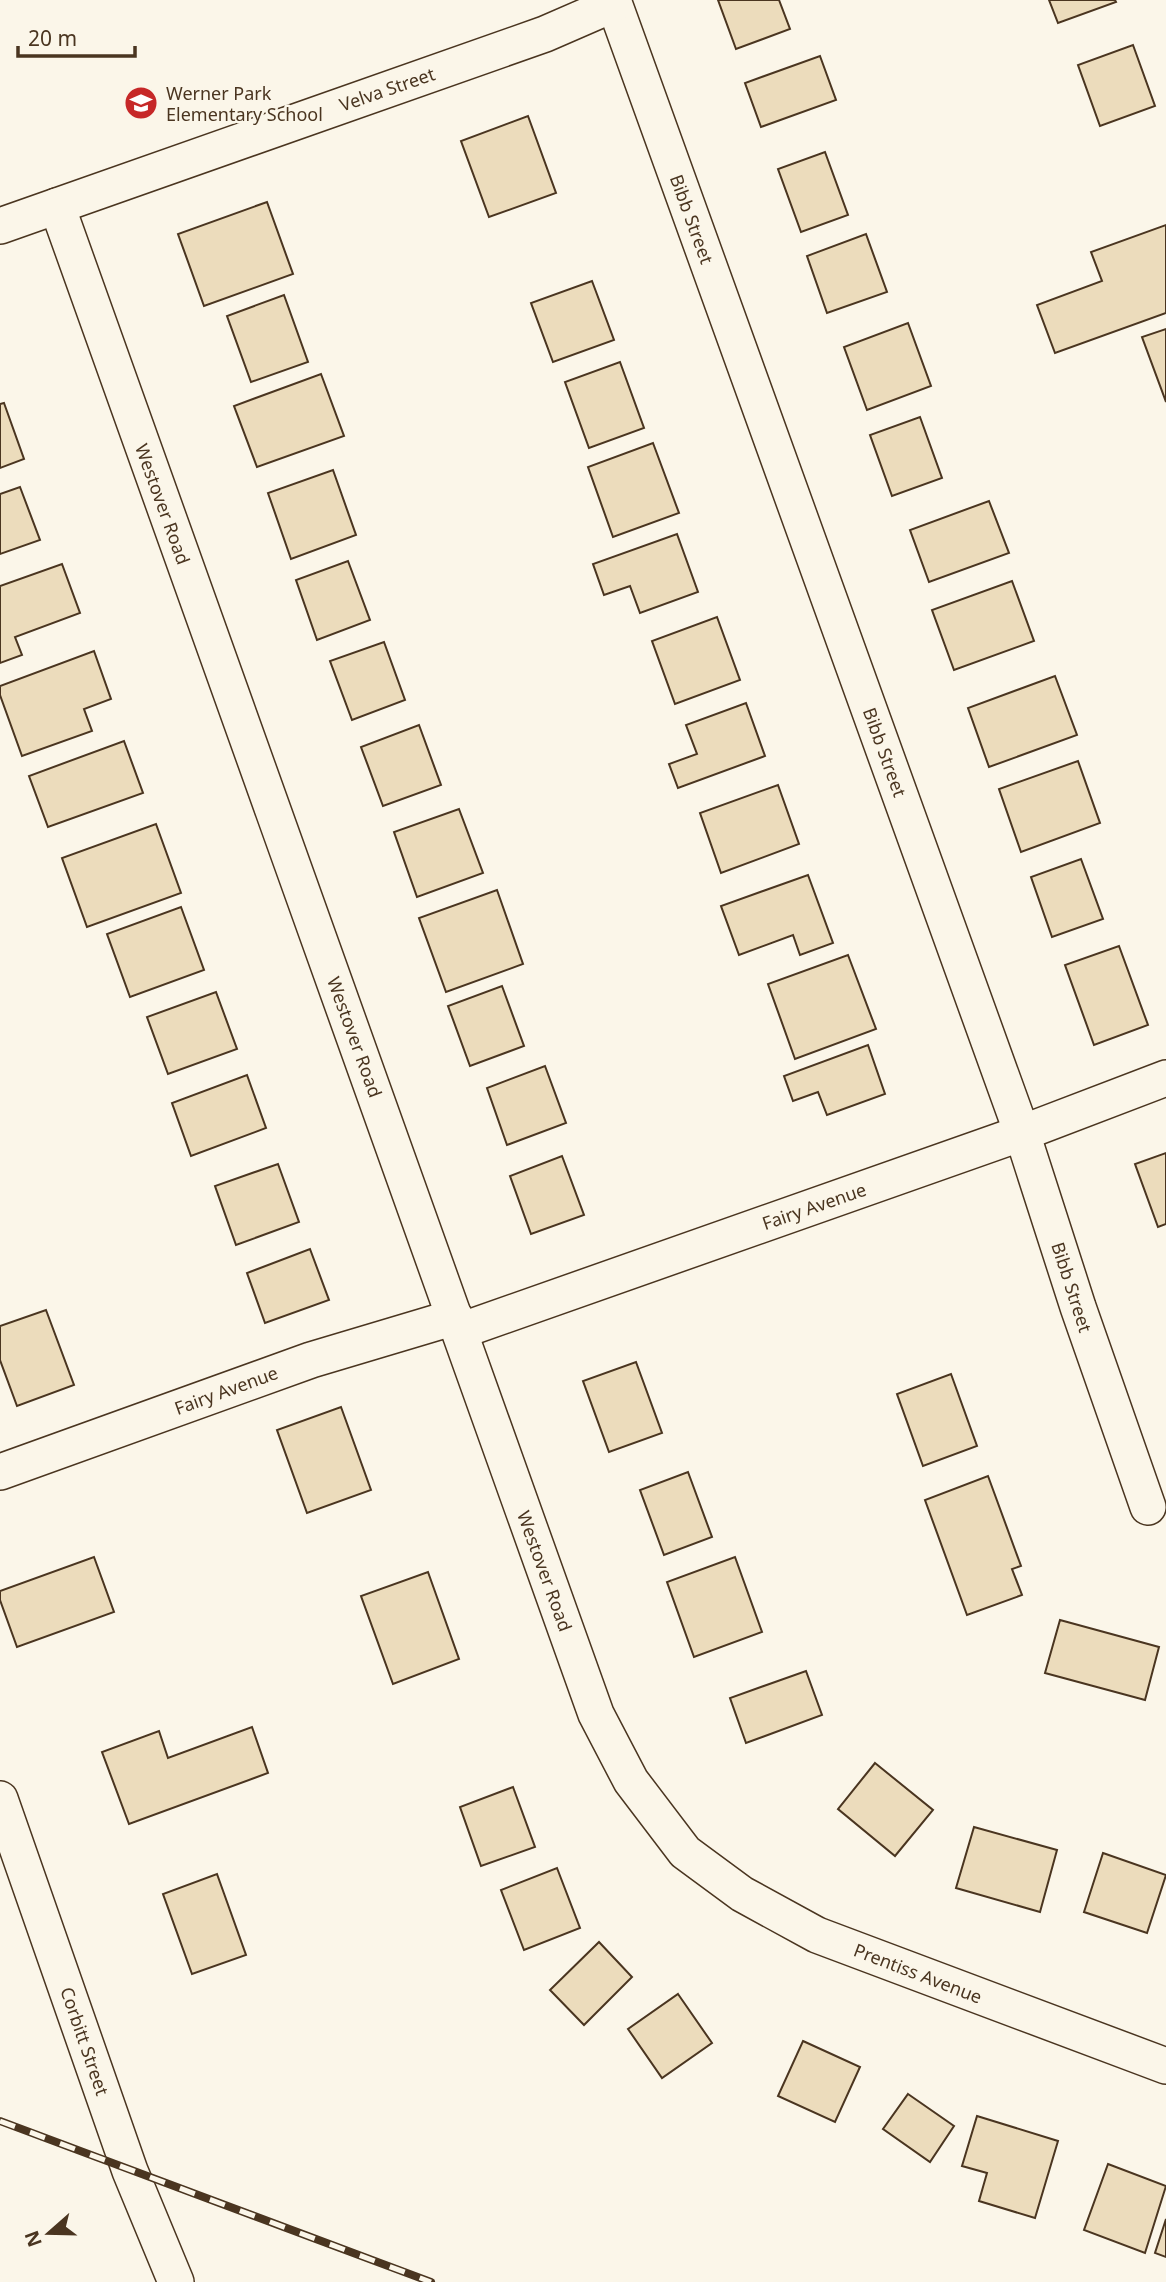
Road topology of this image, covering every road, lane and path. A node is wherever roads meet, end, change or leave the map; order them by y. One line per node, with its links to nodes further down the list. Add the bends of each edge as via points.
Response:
1 (613, 2): 2 (street, Velva Street, via 545,34); 5 (street, Bibb Street)
2 (57, 206): 3 (street, Velva Street); 6 (street, Westover Road)
3 (0, 226)
4 (1166, 1078): 5 (street, Fairy Avenue)
5 (1022, 1133): 6 (street, Fairy Avenue); 8 (street, Bibb Street)
6 (457, 1324): 7 (street, Fairy Avenue, via 311,1360); 10 (street, Westover Road, via 596,1714 631,1780)
7 (0, 1472)
8 (1148, 1507)
9 (0, 1799): 12 (street, Corbitt Street, via 130,2171)
10 (685, 1852): 11 (street, Prentiss Avenue, via 742,1894 817,1935)
11 (1166, 2066)
12 (176, 2282)

